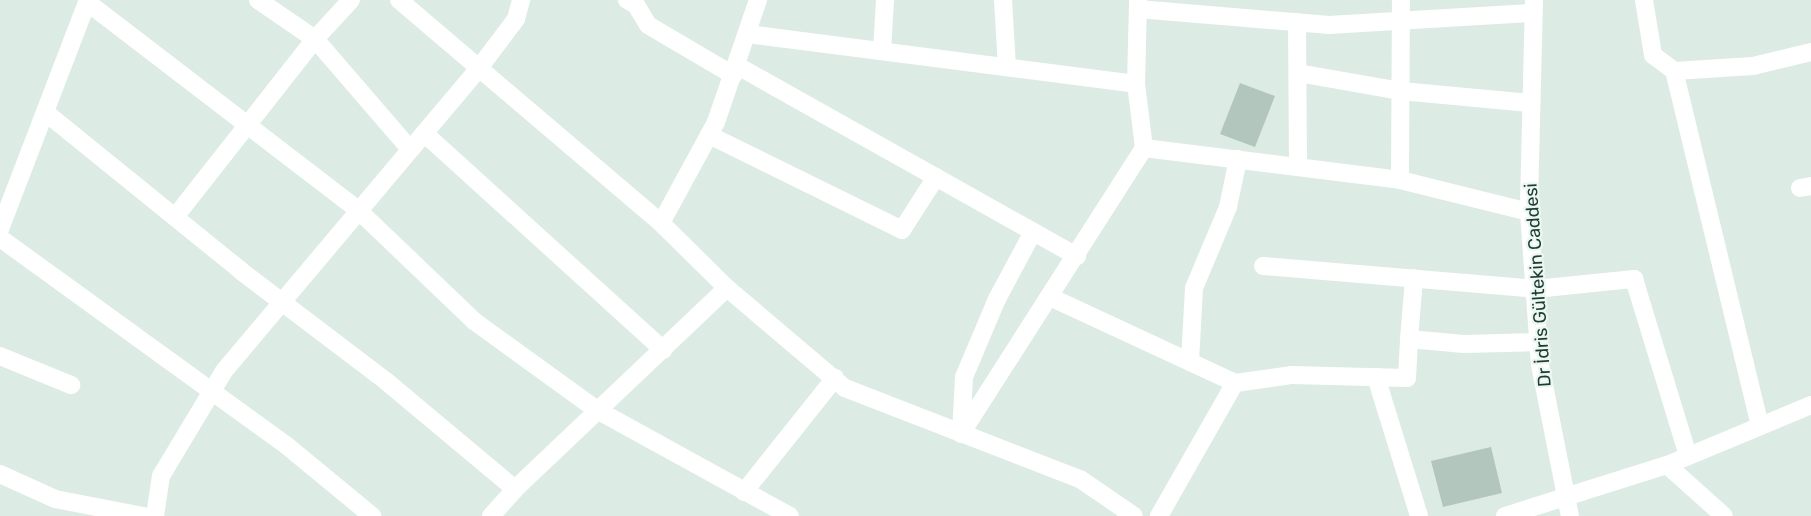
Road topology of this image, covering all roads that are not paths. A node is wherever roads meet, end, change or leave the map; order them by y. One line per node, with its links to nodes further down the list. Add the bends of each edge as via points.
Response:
1 (258, 0): 18 (street)
2 (351, 0): 18 (street)
3 (399, 0): 22 (street)
4 (521, 0): 22 (street, via 516,19)
5 (627, 0): 14 (street)
6 (758, 0): 17 (street)
7 (885, 0): 19 (street)
8 (1003, 0): 21 (street)
9 (1401, 0): 15 (street)
10 (1644, 0): 24 (street, via 1653,55)
11 (88, 1): 29 (street); 30 (street)
12 (1138, 5): 16 (street); 26 (street)
13 (1534, 7): 15 (street); 28 (street, Dr İdris Gültekin Caddesi)
14 (644, 8): 23 (street, via 648,25)
15 (1401, 20): 16 (street, via 1329,25); 27 (street)
16 (1297, 22): 25 (street)
17 (747, 34): 19 (street); 23 (street)
18 (315, 39): 30 (street); 34 (street)
19 (882, 51): 21 (street)
20 (1811, 52): 24 (street, via 1754,66)
21 (1006, 67): 26 (street)
22 (479, 68): 31 (street); 42 (street)
23 (734, 70): 32 (street); 37 (street)
24 (1674, 71): 65 (street)
25 (1298, 73): 27 (street); 36 (street)
26 (1136, 84): 33 (street)
27 (1401, 91): 28 (street); 38 (street)
28 (1531, 103): 40 (street, Dr İdris Gültekin Caddesi)
29 (45, 112): 41 (street); 43 (street)
30 (249, 124): 39 (street); 41 (street)
31 (424, 133): 34 (street); 55 (street)
32 (709, 135): 37 (street, via 902,230); 42 (street)
33 (1144, 148): 35 (street); 46 (street)
34 (410, 149): 39 (street)
35 (1238, 159): 36 (street); 57 (street, via 1228,207 1194,288)
36 (1298, 167): 38 (street)
37 (936, 177): 44 (street)
38 (1400, 180): 40 (street)
39 (358, 210): 52 (street); 64 (street, via 474,321)
40 (1529, 212): 50 (street, Dr İdris Gültekin Caddesi)
41 (175, 218): 52 (street)
42 (661, 223): 49 (street)
43 (0, 229)
44 (1033, 231): 46 (street); 66 (street, via 997,299 964,377)
45 (0, 238): 62 (street)
46 (1077, 256): 51 (street)
47 (1263, 266): 48 (street)
48 (1414, 278): 50 (street); 53 (street)
49 (727, 288): 55 (street); 59 (street)
50 (1535, 289): 54 (street, Dr İdris Gültekin Caddesi); 67 (street, via 1634,279)
51 (1050, 297): 57 (street); 66 (street)
52 (282, 302): 62 (street); 70 (street, via 387,382)
53 (1409, 339): 54 (street, via 1464,344); 58 (street, via 1407,378)
54 (1539, 342): 72 (street, Dr İdris Gültekin Caddesi)
55 (663, 350): 64 (street)
56 (0, 356): 61 (street)
57 (1190, 362): 60 (street)
58 (1376, 377): 60 (street, via 1292,375); 80 (street)
59 (835, 378): 66 (street, via 845,388); 71 (street)
60 (1235, 383): 79 (street)
61 (70, 385)
62 (212, 391): 74 (street, via 161,476); 75 (street, via 286,445)
63 (1811, 405): 65 (street)
64 (597, 410): 70 (street); 71 (street)
65 (1760, 426): 67 (street)
66 (961, 434): 78 (street, via 1080,478)
67 (1688, 456): 68 (street)
68 (1667, 465): 72 (street); 83 (street)
69 (0, 474): 73 (street, via 55,500)
70 (515, 489): 76 (street)
71 (744, 492): 77 (street)
72 (1566, 496): 81 (street); 82 (street, Dr İdris Gültekin Caddesi)
73 (143, 516)
74 (155, 516)
75 (372, 516)
76 (491, 516)
77 (790, 516)
78 (1134, 516)
79 (1159, 516)
80 (1419, 516)
81 (1505, 516)
82 (1570, 516)
83 (1724, 516)

